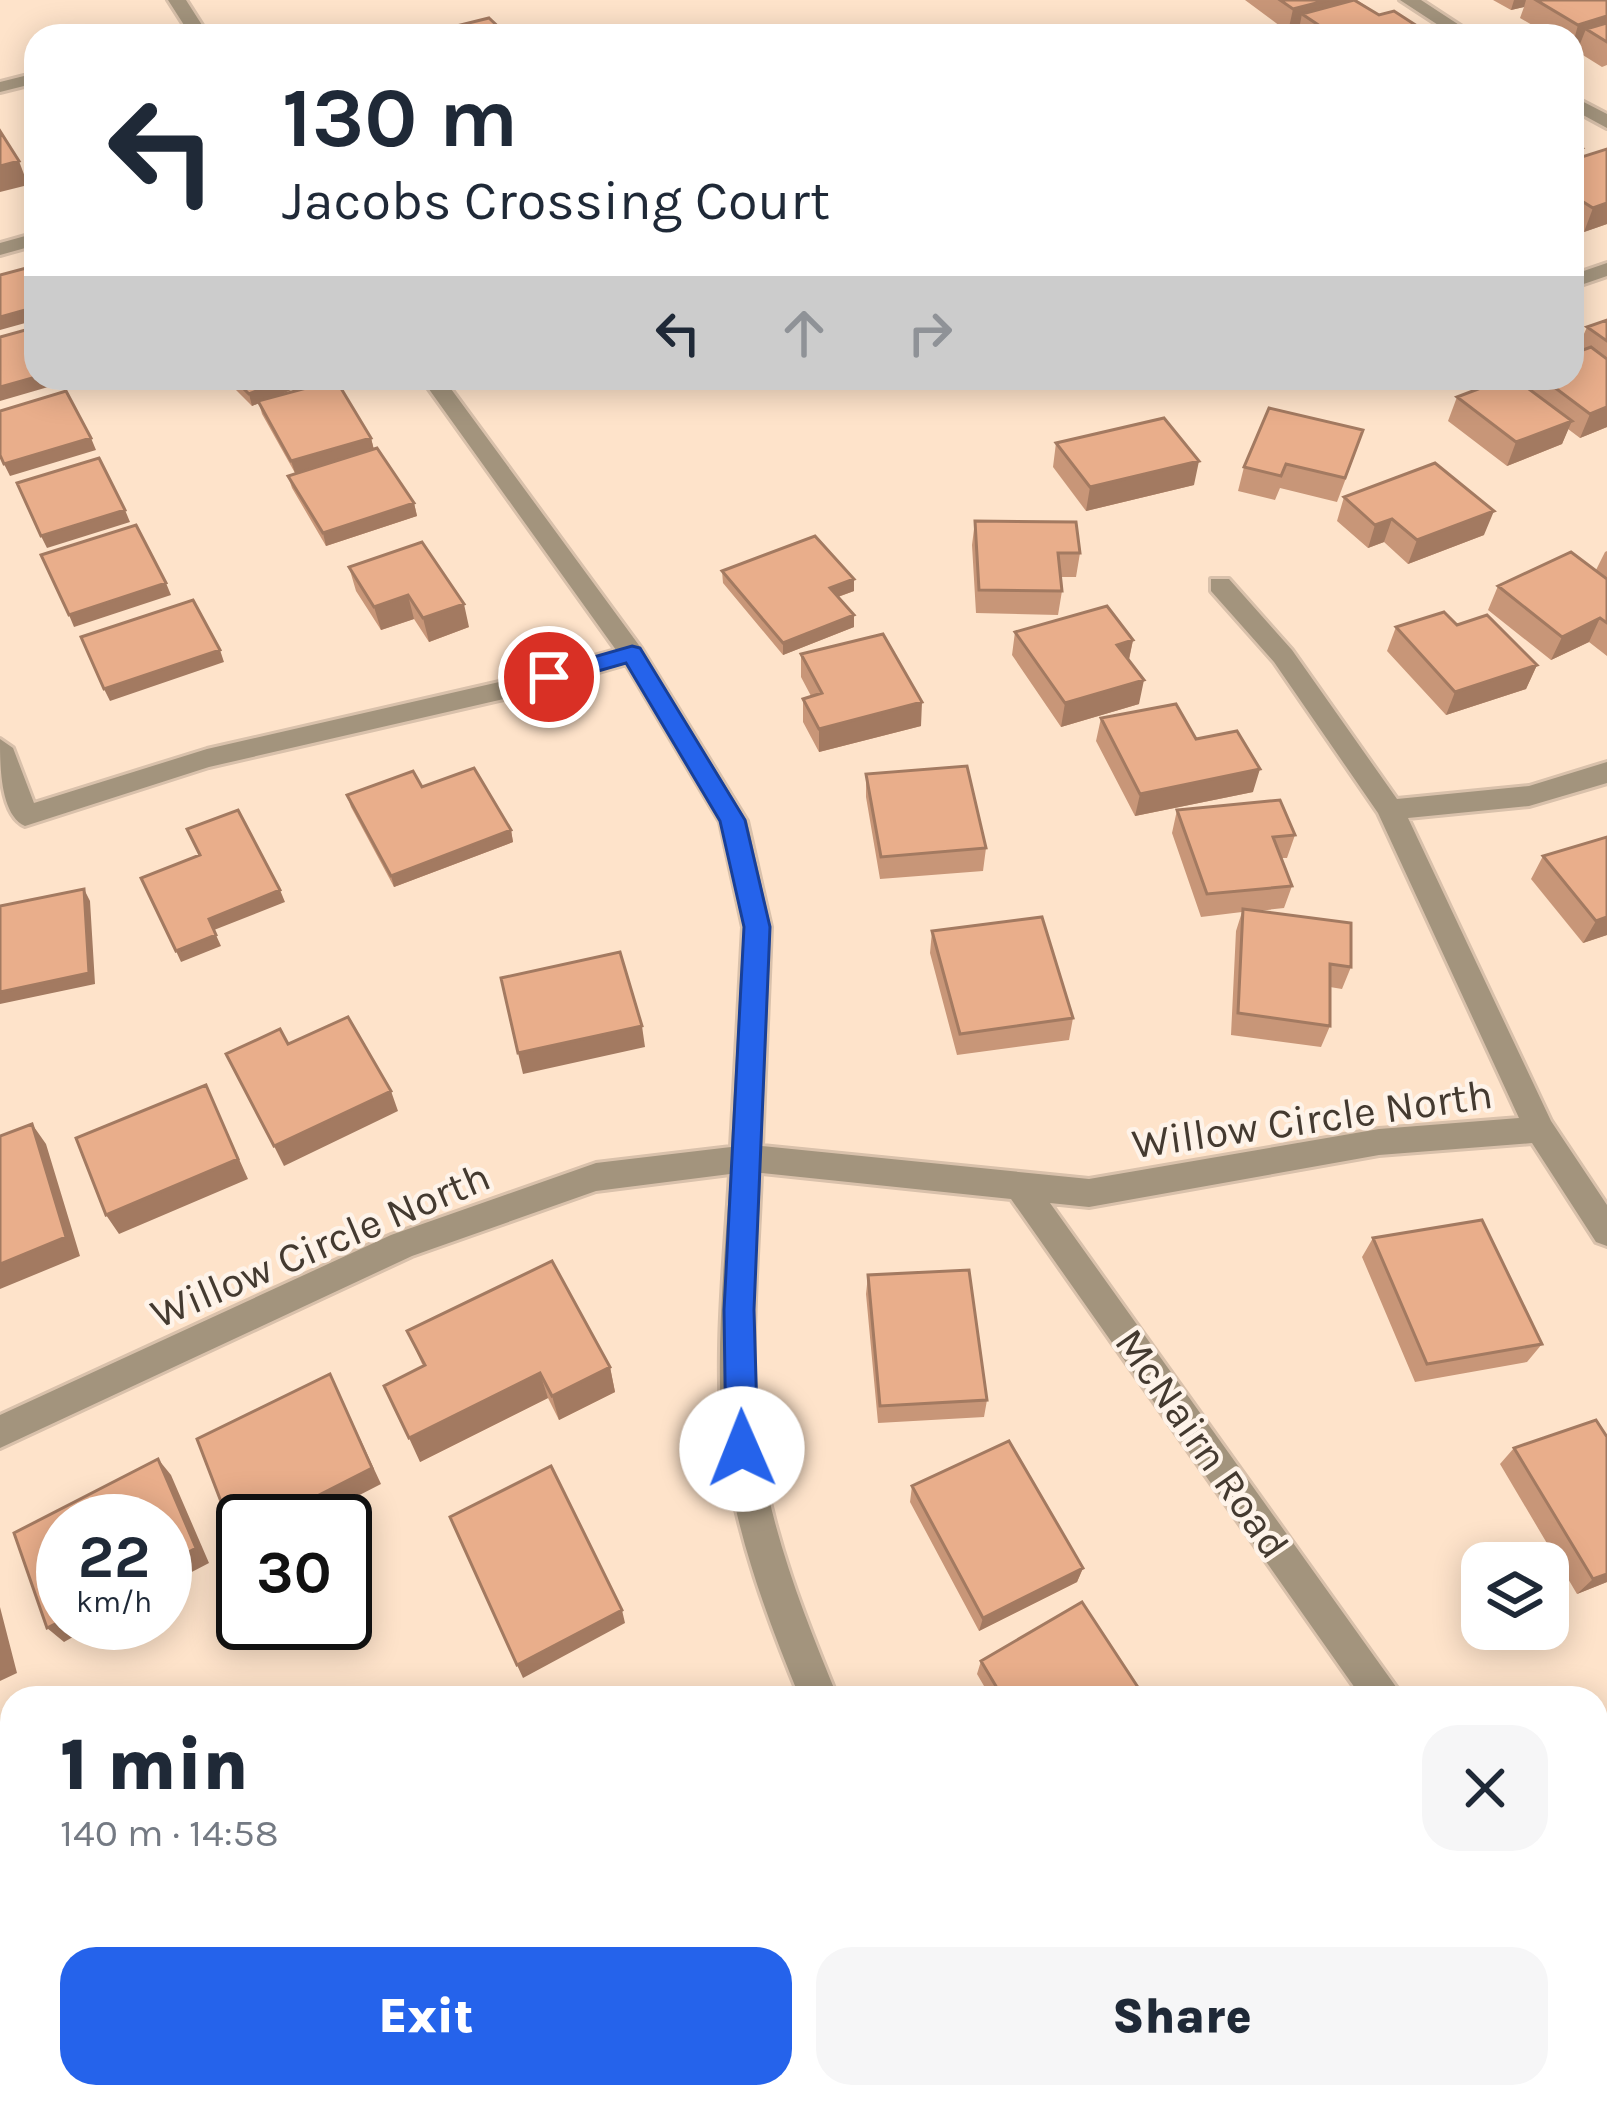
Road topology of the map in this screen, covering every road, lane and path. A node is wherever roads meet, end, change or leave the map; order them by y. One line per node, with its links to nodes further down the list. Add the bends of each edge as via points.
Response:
1 (1408, 0): 2 (street)
2 (1447, 24)
3 (441, 390): 5 (street)
4 (1220, 585): 8 (street, via 1283,656)
5 (632, 654): 6 (street, via 207,758 25,816); 10 (street, via 733,820 757,927)
6 (0, 748)
7 (1607, 772): 8 (street, via 1497,799)
8 (1390, 809): 9 (street)
9 (1540, 1129): 11 (street, Willow Circle North, via 1379,1142 1090,1193); 12 (street)
10 (746, 1158): 11 (street, Willow Circle North); 13 (street, Willow Circle North, via 596,1177 401,1245); 14 (street, via 742,1449 776,1596)
11 (1022, 1189): 15 (street, McNairn Road)
12 (1607, 1232)
13 (0, 1432)
14 (814, 1686)
15 (1375, 1686)

